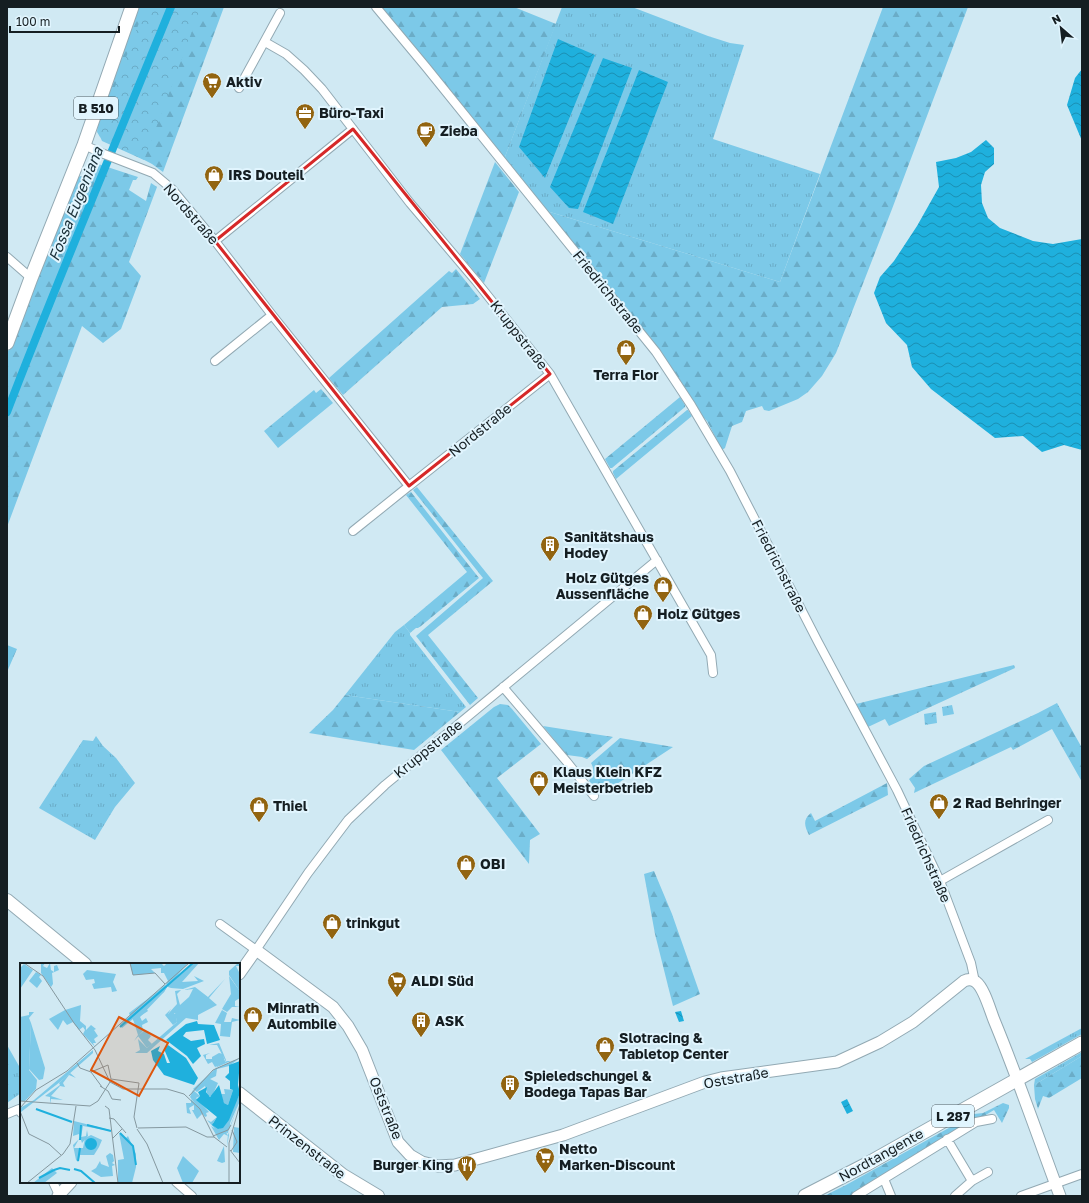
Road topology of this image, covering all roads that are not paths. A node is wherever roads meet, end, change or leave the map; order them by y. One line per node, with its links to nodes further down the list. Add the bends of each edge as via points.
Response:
1 (132, 7): 7 (main road, B 510)
2 (376, 7): 22 (street, Friedrichstraße, via 651,346 691,405 730,471 865,729)
3 (280, 14): 4 (street)
4 (265, 42): 5 (street); 6 (street, Kruppstraße, via 286,54 304,70)
5 (239, 88)
6 (353, 128): 8 (street); 14 (street, Kruppstraße, via 410,203)
7 (84, 145): 8 (street, Nordstraße, via 153,174 172,189); 10 (main road, B 510)
8 (215, 241): 11 (street, Nordstraße)
9 (7, 257): 10 (street)
10 (31, 278): 12 (main road, B 510)
11 (272, 315): 13 (street); 15 (street, Nordstraße)
12 (7, 343)
13 (215, 361)
14 (550, 374): 15 (street, Nordstraße); 17 (street, Kruppstraße)
15 (409, 486): 16 (street, Nordstraße)
16 (353, 531)
17 (656, 560): 18 (street, Kruppstraße, via 711,655); 19 (street, Kruppstraße)
18 (713, 673)
19 (503, 687): 20 (street); 25 (street, Kruppstraße, via 385,785 348,820)
20 (594, 796)
21 (1048, 820): 22 (street)
22 (940, 881): 28 (street, Friedrichstraße, via 971,963)
23 (7, 900): 26 (main road)
24 (220, 924): 25 (street, Oststraße)
25 (256, 950): 27 (street, Kruppstraße); 28 (street, Oststraße, via 333,1007 362,1050 398,1142 415,1159 438,1166 472,1161 563,1136 705,1082 837,1062 880,1042 913,1022 964,981)
26 (84, 963)
27 (240, 973)
28 (975, 982): 30 (street, Friedrichstraße, via 982,991)
29 (1082, 1042): 30 (main road, Nordtangente / L 287)
30 (1017, 1080): 43 (street, Friedrichstraße); 47 (main road, Nordtangente / L 287)
31 (240, 1094): 46 (main road, Prinzenstraße, via 332,1168)
32 (20, 1111): 33 (street, via 19,1109)
33 (7, 1114)
34 (992, 1119): 35 (street, via 976,1122)
35 (947, 1139): 38 (street); 39 (street)
36 (988, 1172): 39 (street)
37 (1082, 1174): 43 (street)
38 (884, 1179): 48 (street); 49 (street)
39 (972, 1181): 50 (street)
40 (53, 1183): 44 (street)
41 (70, 1183): 44 (street)
42 (177, 1183): 45 (street)
43 (1056, 1184): 51 (street); 52 (street, Friedrichstraße)
44 (59, 1196)
45 (192, 1196)
46 (378, 1196)
47 (805, 1196)
48 (856, 1196)
49 (891, 1196)
50 (955, 1196)
51 (1021, 1196)
52 (1060, 1196)

